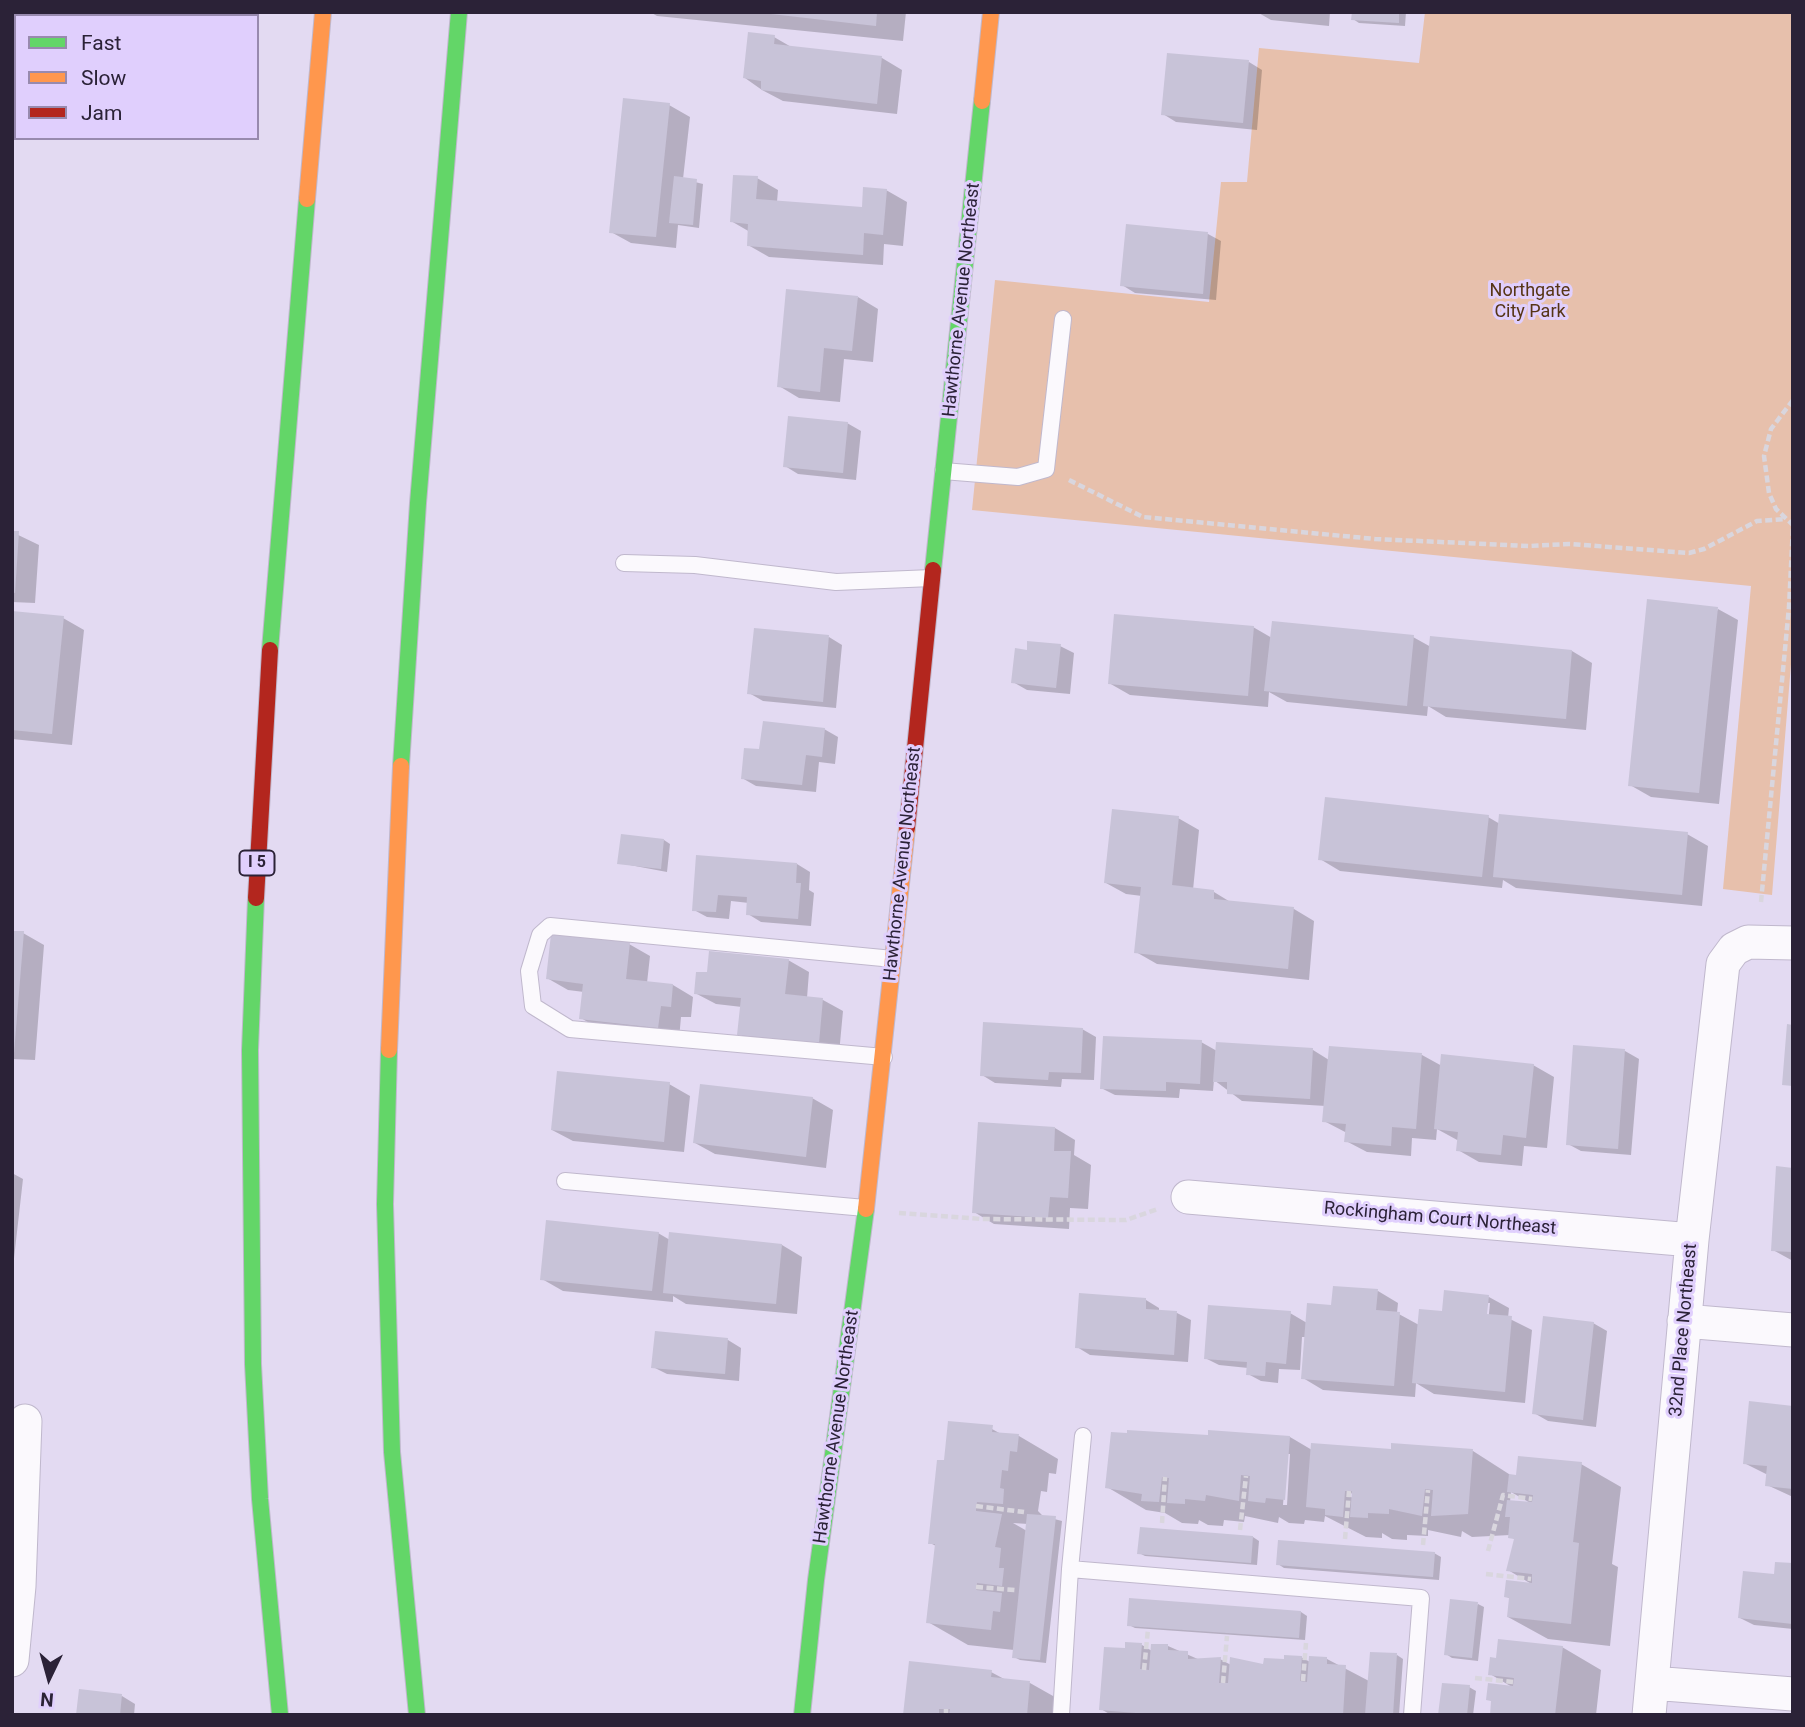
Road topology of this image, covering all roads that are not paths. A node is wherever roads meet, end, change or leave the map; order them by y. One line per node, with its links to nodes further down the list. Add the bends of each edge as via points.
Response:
1 (323, 12): 23 (main road, I 5, via 270,644 251,1037 253,1364)
2 (459, 12): 24 (main road, via 417,517 390,1002 386,1204 392,1452)
3 (991, 12): 5 (main road, Hawthorne Avenue Northeast)
4 (1063, 319): 5 (lane, via 1046,469 1018,477)
5 (943, 471): 7 (main road, Hawthorne Avenue Northeast)
6 (624, 562): 7 (lane, via 695,565 836,582)
7 (932, 578): 9 (main road, Hawthorne Avenue Northeast)
8 (1793, 943): 14 (street, 32nd Place Northeast, via 1748,942 1734,949 1723,964)
9 (893, 959): 10 (main road, Hawthorne Avenue Northeast); 10 (lane, via 550,926 540,935 529,971 533,1006 570,1029)
10 (884, 1057): 13 (main road, Hawthorne Avenue Northeast)
11 (565, 1181): 13 (lane)
12 (1188, 1197): 14 (street, Rockingham Court Northeast)
13 (865, 1208): 25 (main road, Hawthorne Avenue Northeast)
14 (1692, 1240): 15 (street, 32nd Place Northeast)
15 (1684, 1321): 16 (street); 22 (street, 32nd Place Northeast)
16 (1793, 1330)
17 (1083, 1436): 19 (lane)
18 (21, 1440): 20 (street, via 19,1586)
19 (1070, 1569): 26 (lane); 27 (lane, via 1421,1598)
20 (12, 1660)
21 (1793, 1693): 22 (street)
22 (1650, 1699)
23 (280, 1715)
24 (416, 1715)
25 (802, 1715)
26 (1061, 1715)
27 (1412, 1715)

